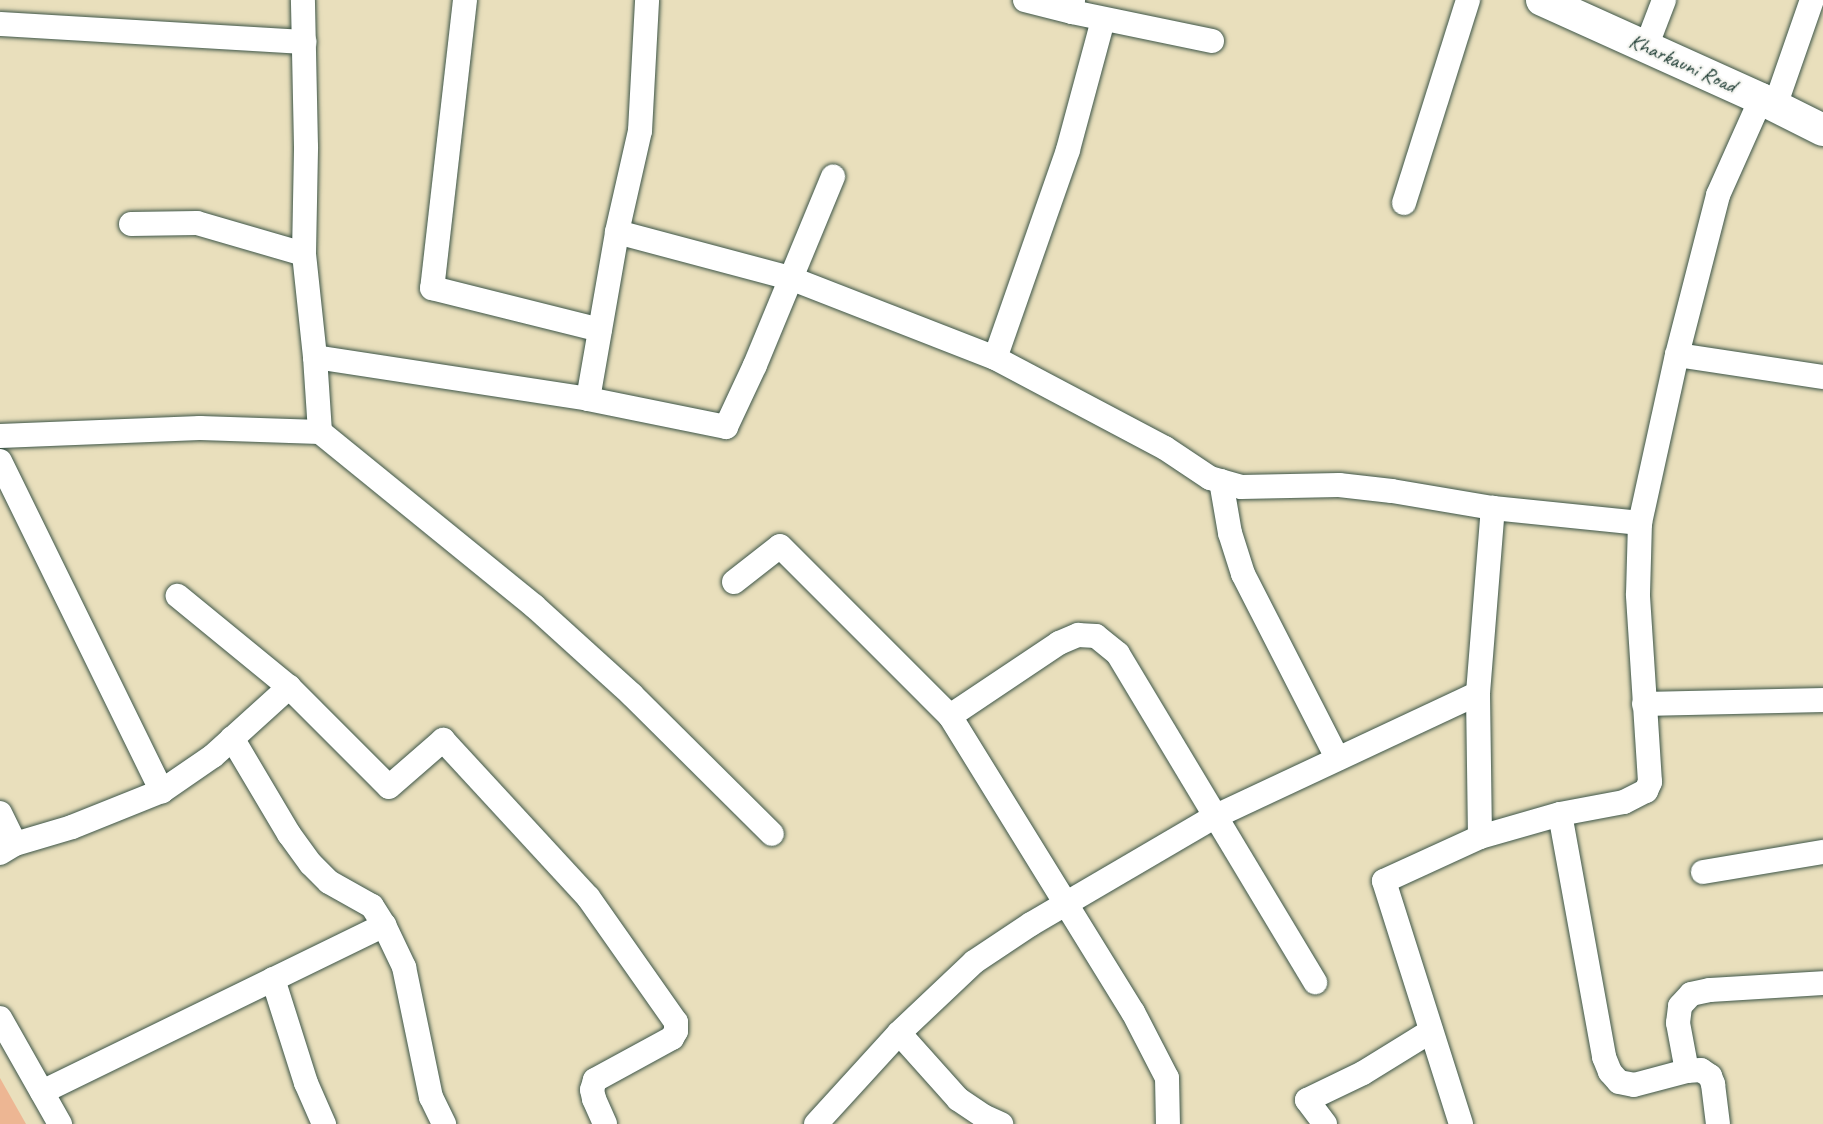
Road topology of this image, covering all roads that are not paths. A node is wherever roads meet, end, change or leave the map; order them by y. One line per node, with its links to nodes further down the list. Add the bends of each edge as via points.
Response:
1 (303, 0): 13 (street)
2 (465, 0): 23 (street, via 432,288)
3 (647, 0): 20 (street, via 640,131)
4 (1025, 0): 9 (street)
5 (1468, 0): 18 (street)
6 (1542, 0): 14 (street, Kharkauni Road)
7 (1664, 0): 14 (street)
8 (1812, 0): 15 (street)
9 (1072, 6): 10 (street)
10 (1103, 20): 12 (street); 26 (street, via 1068,150)
11 (0, 24): 13 (street)
12 (1212, 41)
13 (304, 42): 21 (street)
14 (1646, 47): 15 (street, Kharkauni Road)
15 (1768, 102): 16 (street, Kharkauni Road); 24 (street, via 1718,195)
16 (1823, 130)
17 (833, 177): 22 (street)
18 (1404, 203)
19 (131, 224): 21 (street, via 196,223)
20 (617, 232): 22 (street); 23 (street)
21 (303, 254): 25 (street)
22 (790, 278): 26 (street); 28 (street, via 726,427)
23 (600, 330): 28 (street)
24 (1677, 355): 27 (street); 34 (street)
25 (315, 357): 28 (street); 29 (street)
26 (995, 358): 32 (street)
27 (1823, 376)
28 (588, 399)
29 (320, 432): 30 (street, via 200,428); 48 (street, via 534,606 632,695)
30 (0, 436)
31 (0, 461): 44 (street)
32 (1221, 481): 33 (street, via 1241,486 1349,486); 43 (street, via 1230,533 1243,574)
33 (1493, 508): 34 (street); 38 (street)
34 (1640, 523): 40 (street, via 1638,594)
35 (734, 582): 41 (street, via 780,546)
36 (178, 596): 37 (street)
37 (289, 687): 42 (street); 66 (street, via 389,787 443,740 588,897 676,1022 672,1038 595,1080 594,1100)
38 (1478, 693): 43 (street); 49 (street)
39 (1823, 700): 40 (street)
40 (1644, 704): 46 (street, via 1650,782 1646,791 1624,802)
41 (950, 716): 47 (street, via 1059,643 1078,635 1096,636 1118,654); 53 (street)
42 (232, 738): 44 (street); 54 (street, via 311,864 329,882 372,906)
43 (1337, 758): 47 (street)
44 (162, 791): 50 (street)
45 (0, 813): 50 (street)
46 (1560, 814): 49 (street); 61 (street, via 1604,1057 1610,1072 1619,1082 1634,1085)
47 (1215, 816): 53 (street); 56 (street)
48 (772, 834)
49 (1480, 837): 59 (street, via 1384,881)
50 (8, 849)
51 (1823, 852): 52 (street)
52 (1703, 872)
53 (1065, 904): 60 (street, via 974,962); 69 (street, via 1133,1012 1167,1078)
54 (384, 925): 55 (street); 65 (street, via 404,968 431,1097)
55 (273, 979): 62 (street); 64 (street, via 306,1083)
56 (1315, 982)
57 (1823, 983): 61 (street, via 1691,994 1680,1006 1678,1023)
58 (0, 1018): 62 (street)
59 (1431, 1031): 70 (street, via 1363,1073 1307,1100); 71 (street)
60 (899, 1033): 67 (street); 68 (street, via 958,1099)
61 (1686, 1071): 72 (street, via 1701,1070 1710,1076)
62 (42, 1092): 63 (street)
63 (60, 1124)
64 (324, 1124)
65 (444, 1124)
66 (605, 1124)
67 (816, 1124)
68 (1001, 1124)
69 (1168, 1124)
70 (1326, 1124)
71 (1461, 1124)
72 (1718, 1124)

